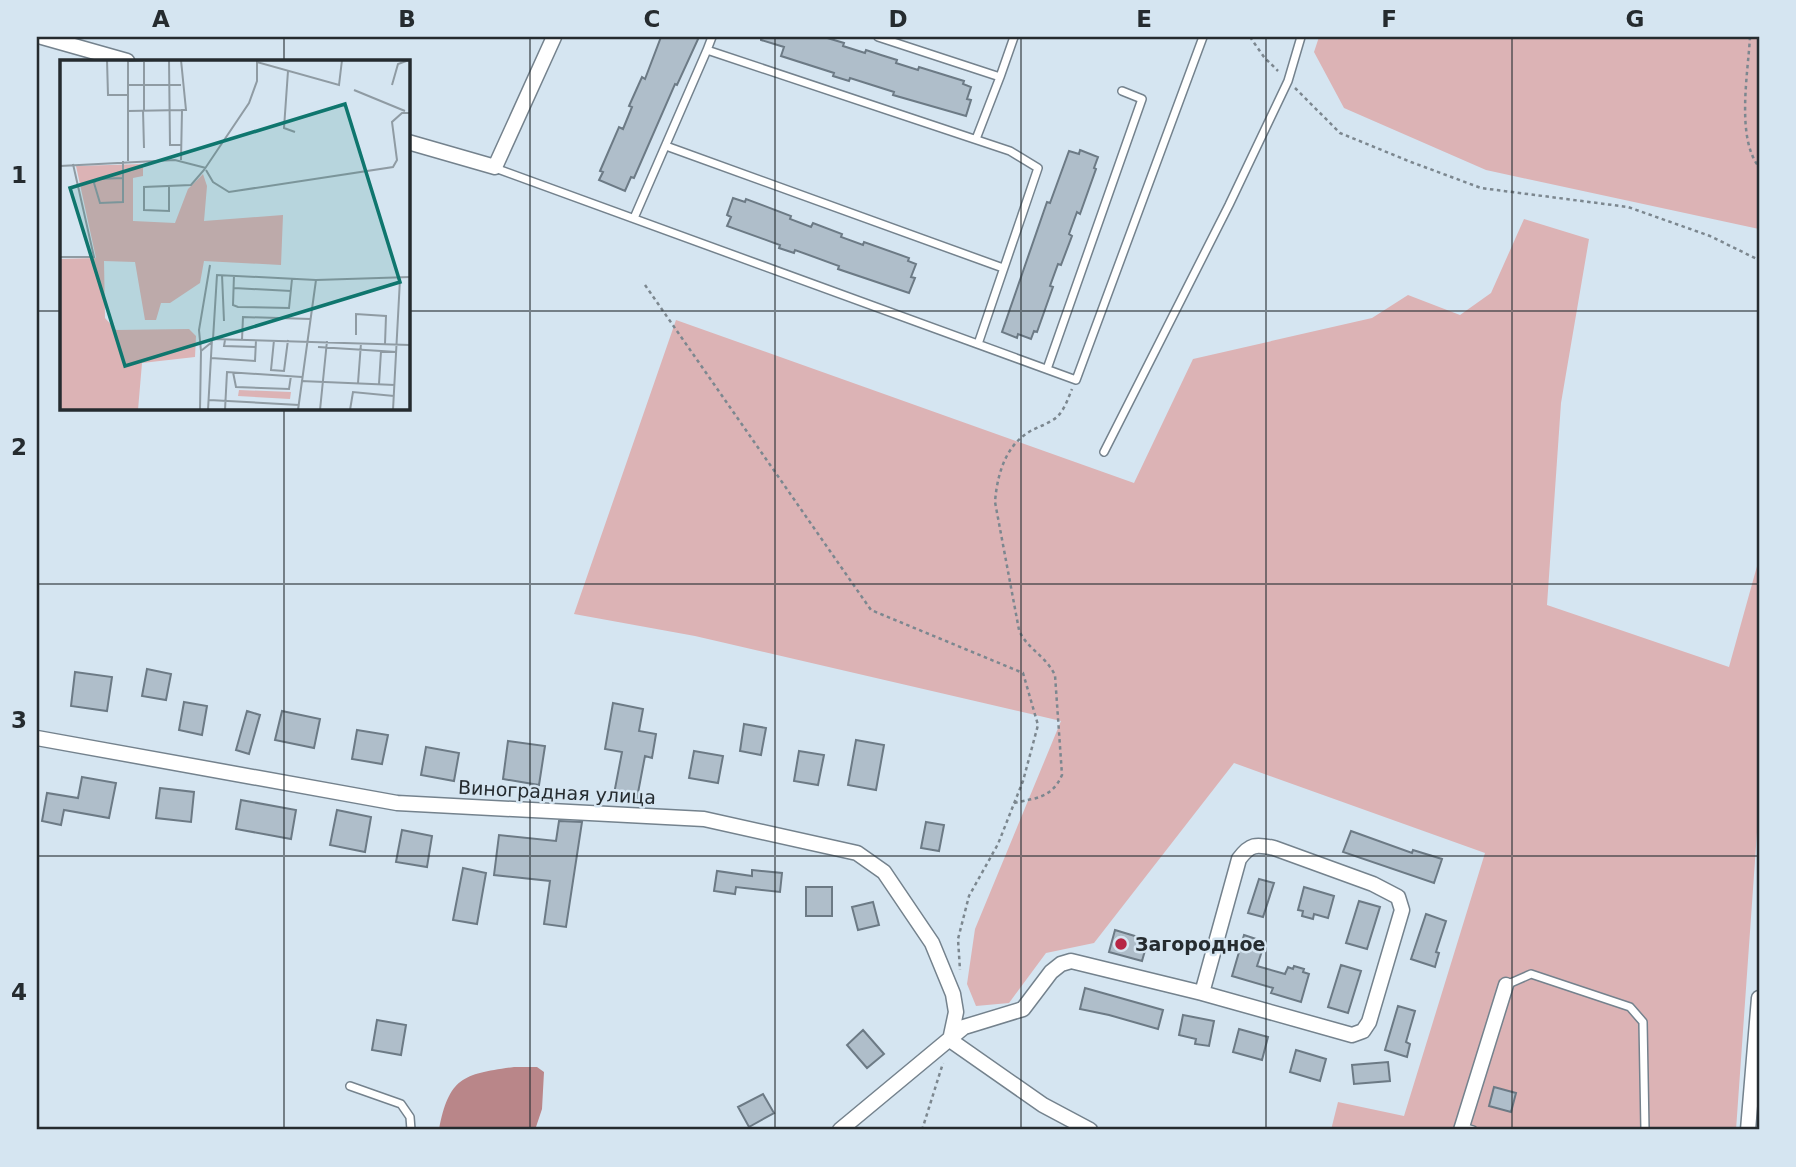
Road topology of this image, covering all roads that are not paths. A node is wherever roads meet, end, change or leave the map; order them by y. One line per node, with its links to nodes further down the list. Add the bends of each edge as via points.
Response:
1 (42, 37): 9 (street)
2 (554, 37): 15 (street)
3 (712, 37): 8 (lane)
4 (878, 37): 10 (lane)
5 (1014, 37): 10 (lane)
6 (1203, 37): 19 (lane, via 1076,380)
7 (1301, 37): 20 (lane, via 1288,81)
8 (707, 50): 12 (lane); 14 (lane)
9 (123, 60)
10 (1000, 77): 12 (lane)
11 (1122, 91): 19 (lane, via 1142,99)
12 (976, 139): 17 (lane, via 1010,151 1038,168)
13 (410, 143): 15 (street)
14 (666, 146): 16 (lane); 17 (lane)
15 (495, 167): 16 (lane)
16 (634, 218): 18 (lane)
17 (1003, 268): 18 (lane)
18 (978, 344): 19 (lane)
19 (1046, 369)
20 (1104, 452)
21 (37, 738): 25 (street, Виноградная улица, via 397,803 704,819 857,853 884,872 932,943 953,994 956,1012)
22 (1506, 985): 28 (street); 31 (lane, via 1531,974 1630,1007 1643,1022)
23 (1202, 993): 23 (street, via 1352,1035 1363,1031 1402,909 1398,897 1274,848 1248,847 1239,859); 25 (street, via 1071,961 1051,972 1023,1009 964,1027)
24 (1759, 998): 32 (street)
25 (950, 1040): 27 (street); 30 (street)
26 (351, 1086): 29 (lane, via 401,1104 410,1117)
27 (1085, 1129)
28 (1466, 1129)
29 (411, 1130)
30 (840, 1130)
31 (1646, 1130)
32 (1748, 1130)

